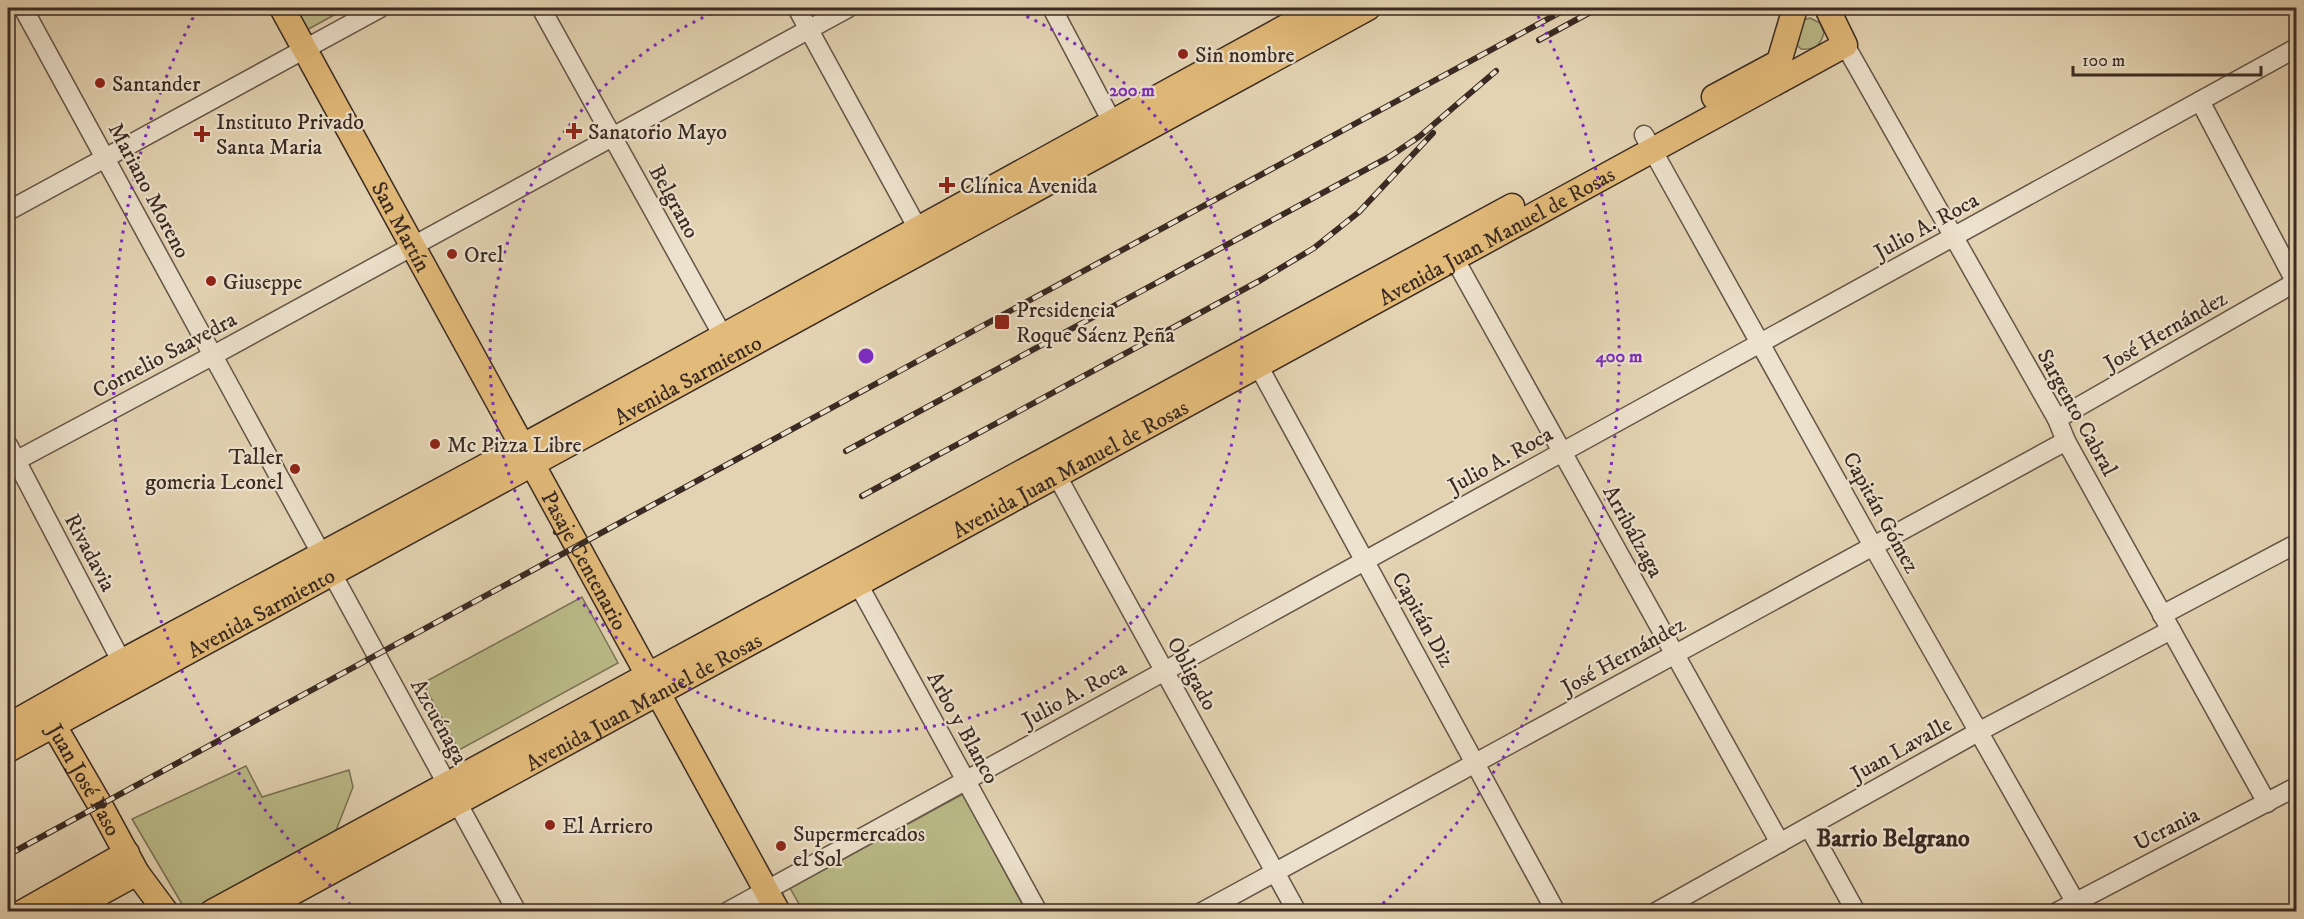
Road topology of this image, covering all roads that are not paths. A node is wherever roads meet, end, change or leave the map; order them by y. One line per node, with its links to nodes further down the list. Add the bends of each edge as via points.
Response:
1 (23, 8): 21 (street, Mariano Moreno)
2 (282, 8): 13 (main road, San Martín)
3 (380, 8): 13 (street)
4 (542, 8): 19 (street, Belgrano)
5 (797, 8): 11 (street)
6 (848, 8): 11 (street, Cornelio Saavedra)
7 (1052, 8): 18 (street)
8 (1368, 8): 10 (main road, Avenida Sarmiento)
9 (1812, 10): 12 (main road); 15 (main road)
10 (1320, 13): 18 (main road, Avenida Sarmiento)
11 (809, 29): 19 (street, Cornelio Saavedra); 24 (street)
12 (1845, 45): 16 (main road, Avenida Juan Manuel de Rosas); 23 (street, Sargento Cabral)
13 (304, 48): 21 (street); 25 (main road, San Martín)
14 (2296, 48): 17 (street, Julio A. Roca)
15 (1782, 56): 16 (main road); 20 (main road, Avenida Juan Manuel de Rosas, via 1779,62)
16 (1803, 68): 20 (main road, Avenida Juan Manuel de Rosas)
17 (2200, 101): 23 (street, Julio A. Roca); 27 (street)
18 (1117, 132): 24 (main road, Avenida Sarmiento)
19 (611, 137): 25 (street, Cornelio Saavedra); 29 (street, Belgrano)
20 (1648, 142): 26 (main road, Avenida Juan Manuel de Rosas); 28 (street, Capitán Gómez)
21 (106, 158): 22 (street); 30 (street, Mariano Moreno)
22 (8, 211)
23 (1952, 237): 28 (street, Julio A. Roca); 32 (street, Sargento Cabral)
24 (923, 238): 29 (main road, Avenida Sarmiento)
25 (412, 245): 30 (street, Cornelio Saavedra); 35 (main road, San Martín)
26 (1450, 250): 31 (main road, Avenida Juan Manuel de Rosas); 34 (street, Arribálzaga)
27 (2296, 283): 32 (street, José Hernández)
28 (1760, 343): 34 (street, Julio A. Roca); 39 (street, Capitán Gómez)
29 (727, 344): 35 (main road, Avenida Sarmiento)
30 (212, 356): 36 (street, Cornelio Saavedra); 41 (street, Mariano Moreno)
31 (1254, 357): 37 (main road, Avenida Juan Manuel de Rosas); 40 (street, Capitán Diz)
32 (2057, 418): 33 (street, Sargento Cabral)
33 (2066, 441): 39 (street, José Hernández); 43 (street, Sargento Cabral)
34 (1562, 452): 40 (street, Julio A. Roca); 44 (street, Arribálzaga)
35 (528, 454): 41 (main road, Avenida Sarmiento); 47 (main road, Pasaje Centenario)
36 (10, 457): 46 (street, Rivadavia)
37 (1052, 466): 42 (main road, Avenida Juan Manuel de Rosas); 45 (street, Obligado)
38 (2296, 544): 43 (street, Juan Lavalle)
39 (1873, 546): 44 (street, José Hernández); 50 (street, Capitán Gómez)
40 (1365, 561): 45 (street, Julio A. Roca); 52 (street, Capitán Diz)
41 (326, 564): 46 (main road, Avenida Sarmiento); 55 (street, Azcuénaga)
42 (853, 574): 47 (main road, Avenida Juan Manuel de Rosas); 53 (street, Arbo y Blanco)
43 (2167, 623): 50 (street, Juan Lavalle); 56 (street, Sargento Cabral)
44 (1675, 654): 52 (street, José Hernández); 58 (street, Arribálzaga)
45 (1165, 671): 53 (street, Julio A. Roca); 60 (street, Obligado)
46 (127, 672): 48 (main road, Avenida Sarmiento)
47 (653, 683): 55 (main road, Avenida Juan Manuel de Rosas); 61 (main road, Pasaje Centenario)
48 (48, 716): 49 (main road, Avenida Sarmiento); 51 (main road, Avenida Sarmiento); 59 (main road, Juan José Paso)
49 (8, 726)
50 (1978, 732): 57 (street, Juan Lavalle); 63 (street, Capitán Gómez)
51 (8, 750)
52 (1475, 762): 60 (street, José Hernández); 75 (street, Capitán Diz)
53 (966, 780): 61 (street, Julio A. Roca); 72 (street, Arbo y Blanco)
54 (2296, 787): 56 (street, Ucrania)
55 (452, 792): 62 (main road, Avenida Juan Manuel de Rosas); 69 (street, Azcuénaga)
56 (2267, 802): 63 (street, Ucrania)
57 (1809, 827): 58 (street, Juan Lavalle); 77 (street)
58 (1780, 843): 76 (street, Juan Lavalle)
59 (132, 863): 64 (main road); 65 (main road); 66 (main road, via 142,899); 67 (main road)
60 (1275, 872): 73 (street, José Hernández); 74 (street, Obligado)
61 (766, 890): 70 (street, Julio A. Roca); 71 (main road, Pasaje Centenario)
62 (259, 905): 68 (main road, Avenida Juan Manuel de Rosas)
63 (2078, 907): 78 (street, Ucrania)
64 (23, 912)
65 (66, 912)
66 (151, 912)
67 (166, 912)
68 (212, 912)
69 (517, 912)
70 (727, 912)
71 (778, 912)
72 (1038, 912)
73 (1202, 912)
74 (1297, 912)
75 (1556, 912)
76 (1656, 912)
77 (1856, 912)
78 (2057, 912)

